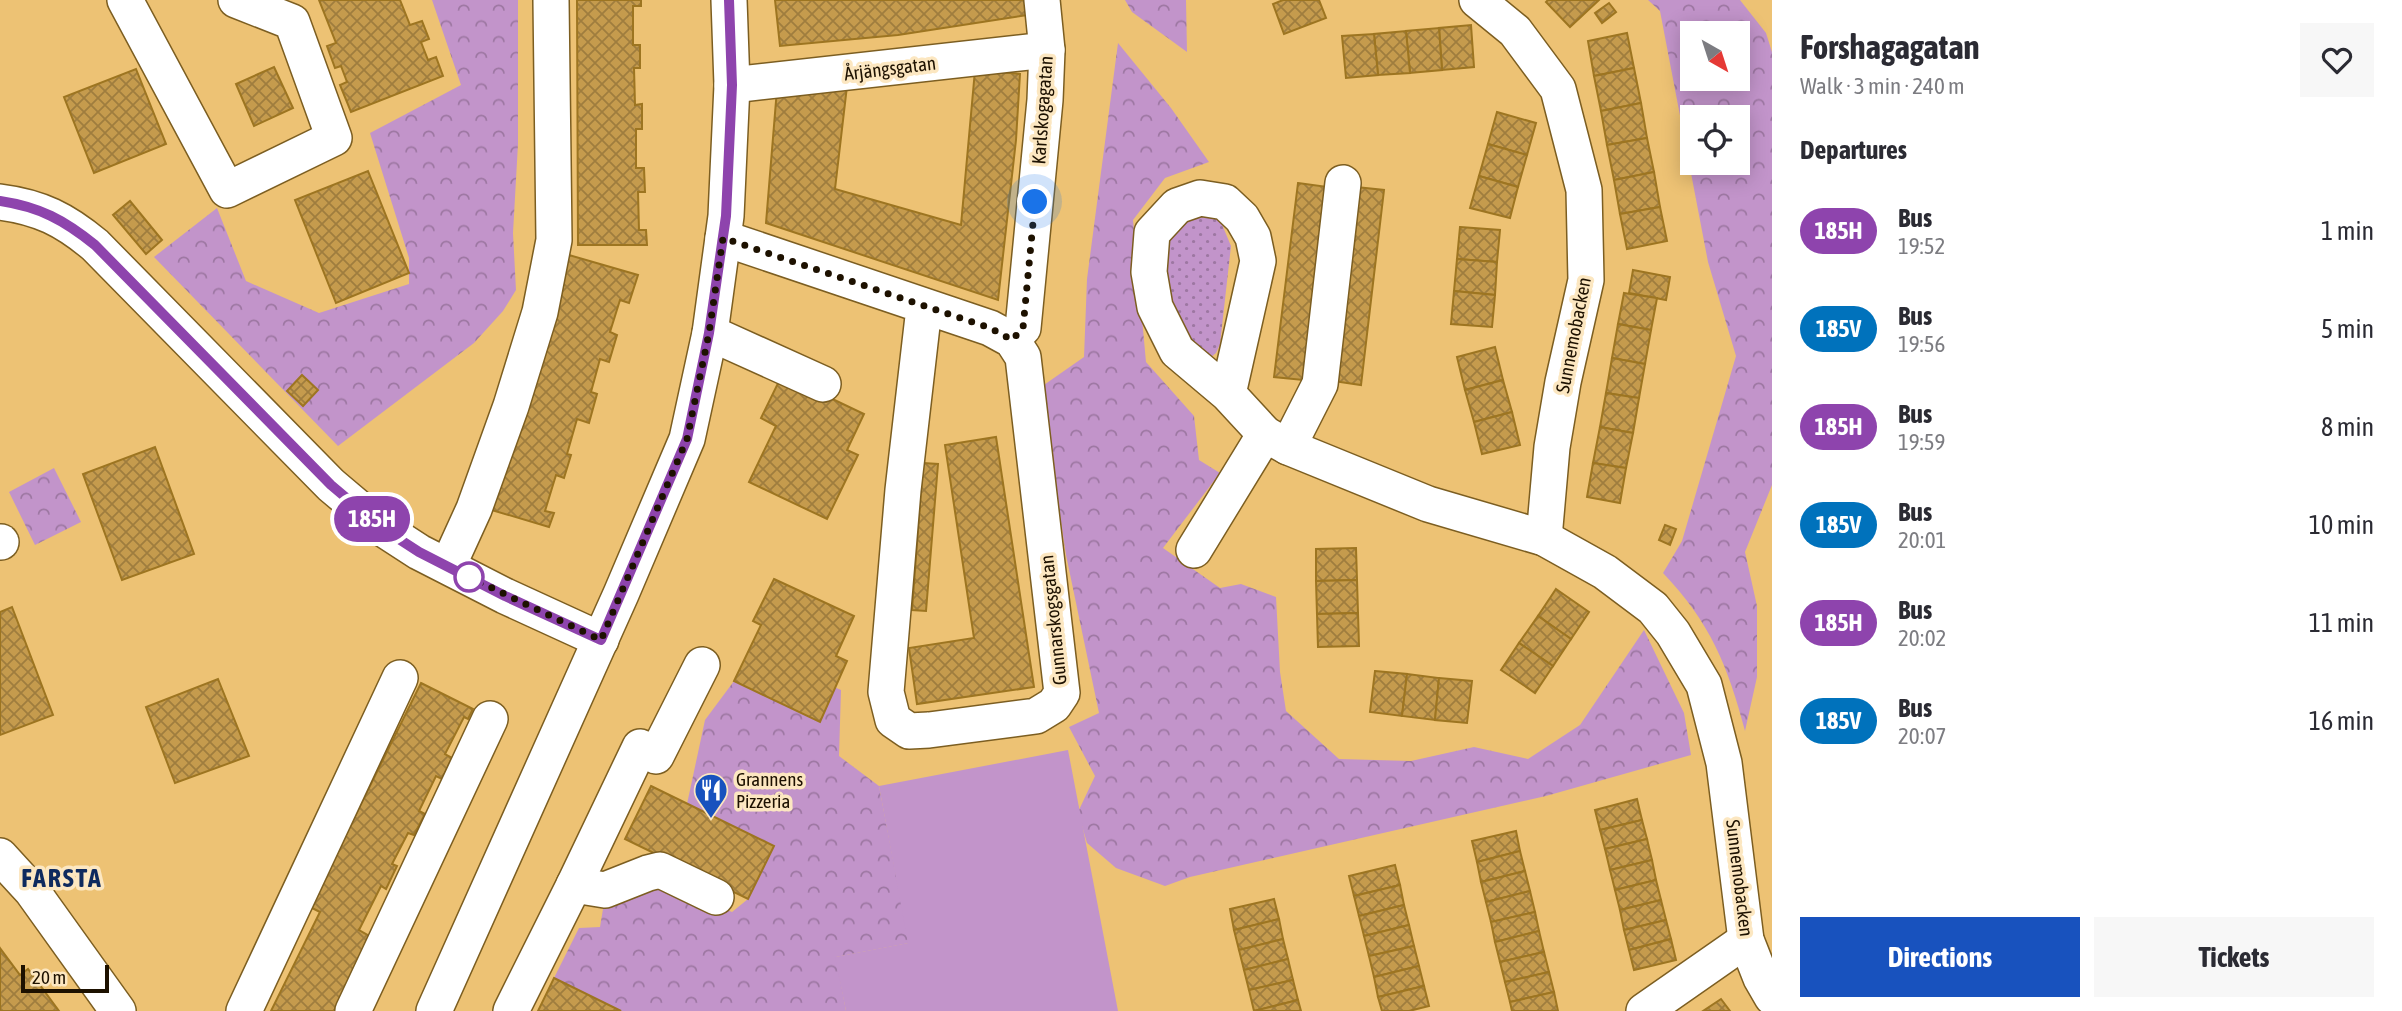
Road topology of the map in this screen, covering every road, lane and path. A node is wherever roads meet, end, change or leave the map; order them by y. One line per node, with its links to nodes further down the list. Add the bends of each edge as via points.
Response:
1 (125, 0): 2 (street, via 227,190 334,138 292,22)
2 (236, 0)
3 (551, 0): 20 (street, via 554,240 540,312 511,406)
4 (729, 0): 8 (street)
5 (1042, 0): 7 (street, Karlskogagatan)
6 (1477, 0): 18 (street, Sunnemobacken, via 1515,31 1558,89 1584,190 1586,281 1556,421)
7 (1047, 50): 8 (street, Årjängsgatan); 14 (street, Karlskogagatan, via 1023,328)
8 (732, 85): 11 (street)
9 (1343, 183): 17 (street, via 1320,384)
10 (0, 201): 20 (street, via 68,223 331,485 382,528)
11 (723, 238): 12 (street); 13 (street)
12 (924, 308): 14 (street, via 990,328); 14 (street, Gunnarskogsgatan, via 887,692 893,720 909,731 1036,716 1054,705 1062,693 1023,357)
13 (709, 333): 15 (street); 21 (street, via 687,439)
14 (1012, 340)
15 (822, 384)
16 (1228, 394): 16 (street, Sunnemobacken, via 1258,261 1253,237 1242,218 1224,202 1199,198 1177,206 1152,233 1149,272 1155,307 1177,351); 17 (street, Sunnemobacken)
17 (1276, 441): 18 (street, Sunnemobacken, via 1428,505); 19 (street)
18 (1544, 538): 28 (street, Sunnemobacken, via 1605,572 1653,608 1703,685 1724,763)
19 (1194, 550)
20 (448, 566): 21 (street)
21 (601, 640): 33 (street)
22 (702, 665): 26 (street, via 656,756 639,747)
23 (400, 678): 31 (street)
24 (490, 719): 32 (street)
25 (0, 856): 30 (street, via 32,891)
26 (574, 885): 27 (street, via 605,890 660,870); 34 (street)
27 (716, 897)
28 (1746, 940): 29 (street, Sunnemobacken); 35 (street)
29 (1772, 997)
30 (118, 1011)
31 (244, 1011)
32 (353, 1011)
33 (433, 1011)
34 (511, 1011)
35 (1644, 1011)

